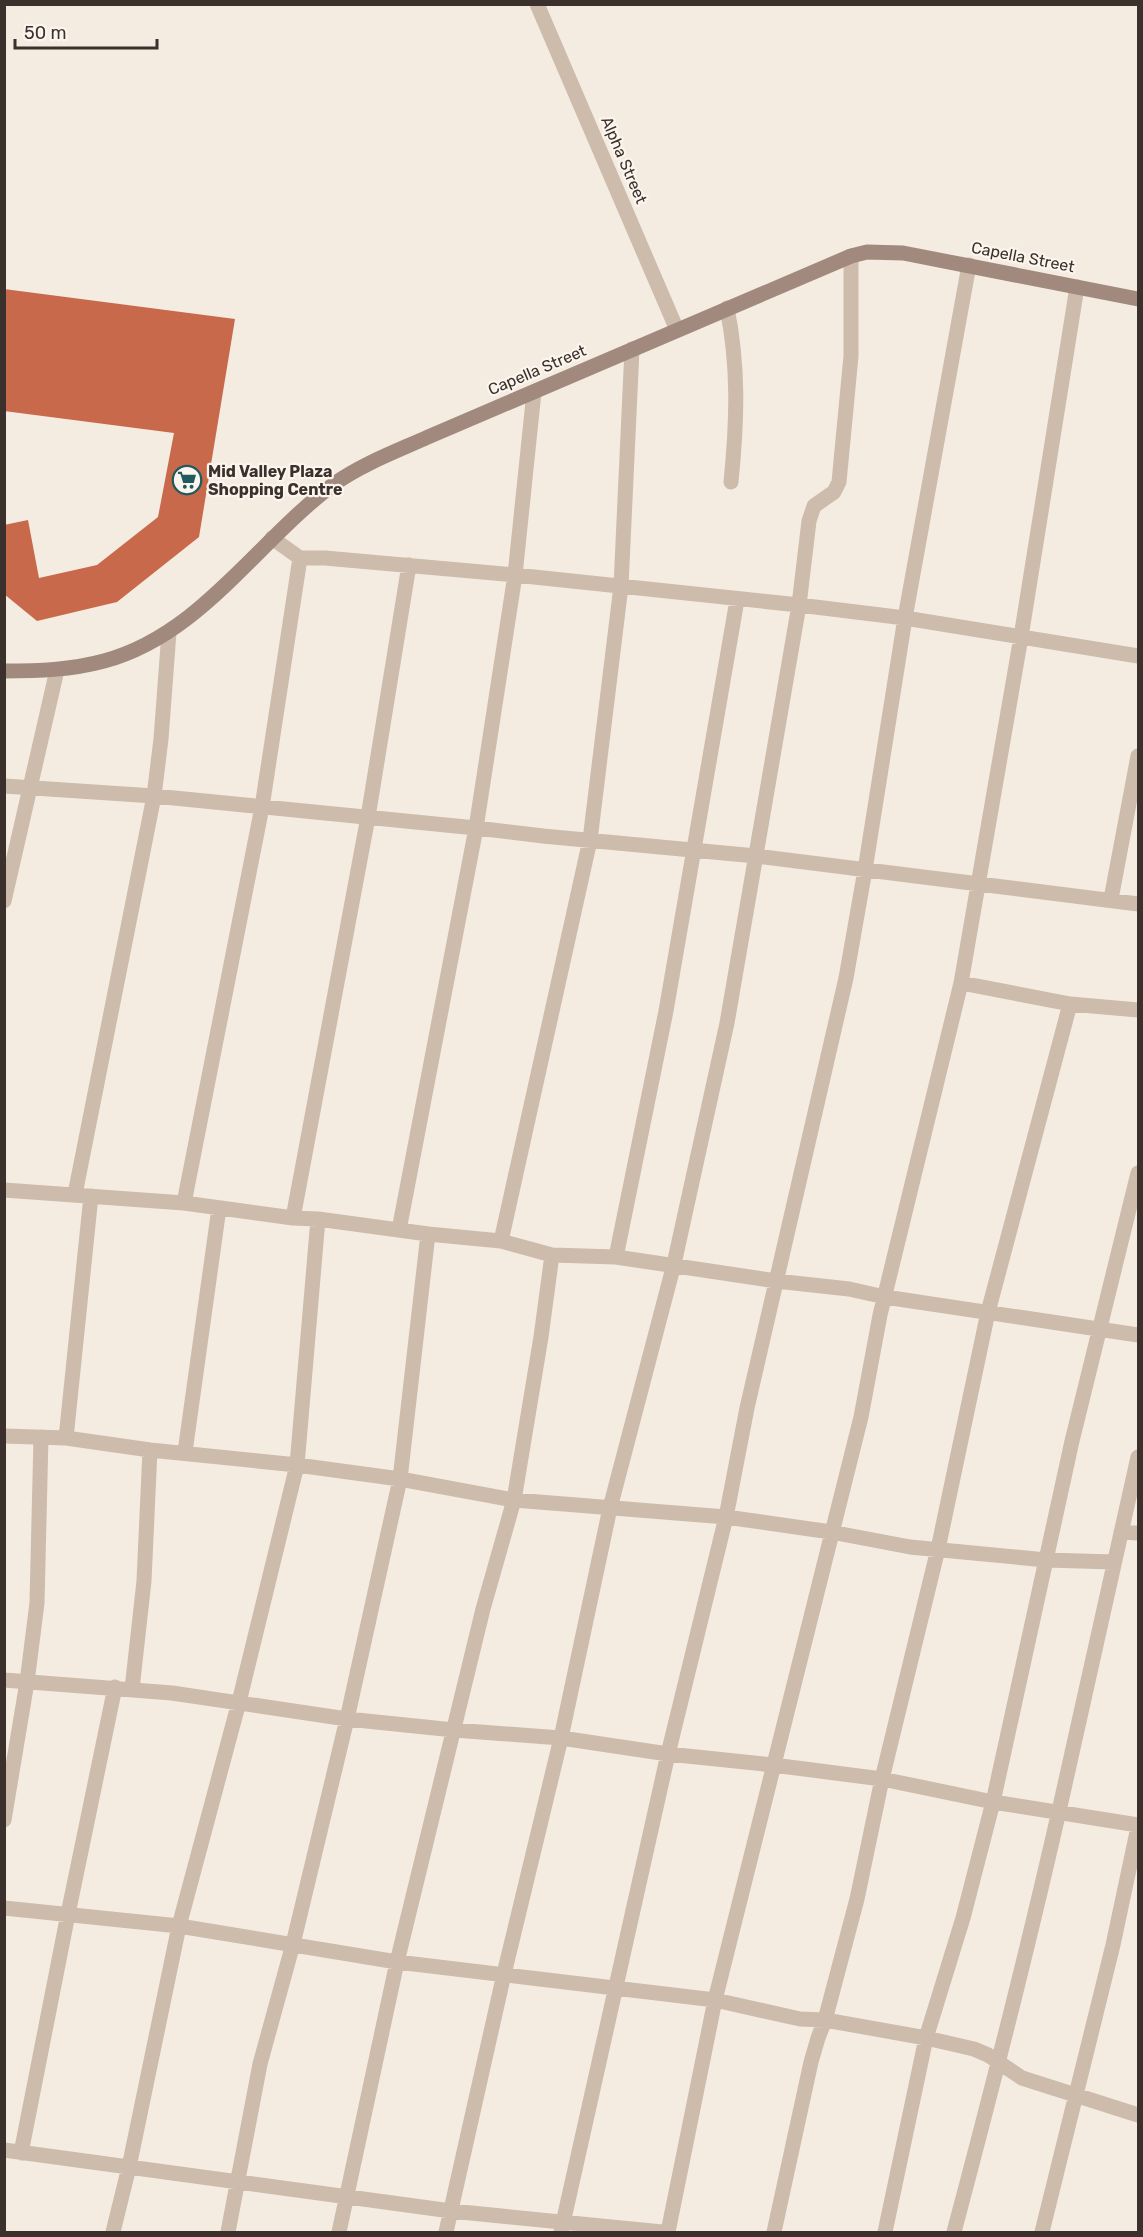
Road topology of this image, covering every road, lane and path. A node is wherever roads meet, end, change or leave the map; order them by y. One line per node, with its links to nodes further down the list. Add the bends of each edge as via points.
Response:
1 (537, 4): 7 (street, Alpha Street)
2 (851, 256): 3 (street, Capella Street, via 867,252 903,253); 6 (street, Capella Street); 17 (street, via 851,356 839,482 812,512)
3 (969, 265): 4 (street, Capella Street); 18 (street)
4 (1077, 287): 5 (street, Capella Street); 20 (street)
5 (1138, 299)
6 (728, 308): 7 (street, Capella Street); 10 (street, via 735,347)
7 (677, 330): 8 (street, Capella Street)
8 (632, 349): 9 (street, Capella Street); 15 (street)
9 (534, 392): 11 (street, Capella Street, via 364,466 327,490); 14 (street)
10 (731, 482)
11 (272, 538): 12 (street); 19 (street, Capella Street, via 193,615)
12 (300, 558): 13 (street); 28 (street)
13 (409, 565): 14 (street); 29 (street)
14 (515, 575): 15 (street); 30 (street)
15 (621, 586): 16 (street); 31 (street)
16 (737, 600): 17 (street); 32 (street)
17 (799, 605): 18 (street); 33 (street)
18 (905, 618): 20 (street); 34 (street)
19 (170, 632): 22 (street, Capella Street, via 117,657); 27 (street)
20 (1021, 637): 21 (street); 35 (street)
21 (1138, 656)
22 (57, 670): 23 (street, Capella Street); 26 (street)
23 (4, 671)
24 (1138, 756): 36 (street)
25 (4, 786): 26 (street)
26 (32, 789): 27 (street); 37 (street)
27 (154, 796): 28 (street); 44 (street)
28 (262, 807): 29 (street); 46 (street)
29 (368, 817): 30 (street); 48 (street)
30 (476, 828): 31 (street); 50 (street)
31 (590, 840): 32 (street); 52 (street)
32 (694, 850): 33 (street); 54 (street)
33 (756, 856): 34 (street); 55 (street, via 727,1023)
34 (865, 870): 35 (street); 56 (street, via 837,1020)
35 (979, 884): 36 (street); 39 (street)
36 (1111, 899): 38 (street)
37 (4, 901)
38 (1138, 903)
39 (961, 983): 40 (street); 57 (street)
40 (1070, 1004): 41 (street); 58 (street)
41 (1138, 1010)
42 (1138, 1173): 59 (street)
43 (4, 1190): 44 (street)
44 (75, 1194): 45 (street)
45 (91, 1196): 46 (street); 63 (street)
46 (184, 1203): 47 (street)
47 (219, 1208): 48 (street); 65 (street)
48 (293, 1218): 49 (street)
49 (318, 1220): 50 (street); 67 (street)
50 (399, 1230): 51 (street)
51 (428, 1234): 52 (street); 68 (street)
52 (501, 1241): 53 (street)
53 (552, 1255): 54 (street); 69 (street)
54 (616, 1257): 55 (street)
55 (674, 1264): 56 (street); 70 (street)
56 (776, 1281): 57 (street); 71 (street)
57 (885, 1297): 58 (street); 72 (street, via 861,1417)
58 (988, 1312): 59 (street); 75 (street)
59 (1099, 1328): 60 (street); 76 (street)
60 (1138, 1335)
61 (4, 1436): 62 (street)
62 (41, 1437): 63 (street); 79 (street, via 37,1603)
63 (66, 1438): 64 (street)
64 (150, 1450): 65 (street); 81 (street, via 144,1581)
65 (185, 1452): 67 (street)
66 (1138, 1457): 73 (street)
67 (297, 1465): 68 (street); 82 (street)
68 (400, 1479): 69 (street); 83 (street)
69 (514, 1500): 70 (street); 84 (street)
70 (610, 1508): 71 (street); 85 (street)
71 (726, 1517): 72 (street); 86 (street)
72 (831, 1532): 75 (street); 87 (street)
73 (1121, 1532): 74 (street); 77 (street)
74 (1138, 1533)
75 (938, 1549): 76 (street); 88 (street)
76 (1046, 1560): 77 (street); 89 (street)
77 (1114, 1562): 90 (street)
78 (4, 1680): 79 (street)
79 (27, 1682): 80 (street); 91 (street)
80 (115, 1687): 81 (street); 94 (street)
81 (132, 1689): 82 (street)
82 (239, 1702): 83 (street); 95 (street)
83 (348, 1719): 84 (street); 96 (street)
84 (454, 1730): 85 (street); 97 (street)
85 (561, 1738): 86 (street); 98 (street)
86 (668, 1754): 87 (street); 99 (street)
87 (773, 1765): 88 (street); 100 (street)
88 (882, 1779): 89 (street); 101 (street, via 857,1899)
89 (993, 1802): 90 (street); 102 (street)
90 (1059, 1811): 92 (street); 103 (street)
91 (4, 1820)
92 (1138, 1826): 104 (street)
93 (4, 1908): 94 (street)
94 (68, 1914): 95 (street); 107 (street)
95 (179, 1926): 96 (street); 108 (street)
96 (293, 1944): 97 (street); 109 (street, via 260,2064)
97 (398, 1962): 98 (street); 110 (street)
98 (504, 1974): 99 (street); 111 (street)
99 (615, 1987): 100 (street); 112 (street)
100 (715, 2000): 101 (street, via 800,2019); 118 (street)
101 (825, 2020): 102 (street); 119 (street, via 811,2062)
102 (926, 2038): 103 (street, via 974,2049); 120 (street)
103 (999, 2062): 104 (street, via 1022,2078); 121 (street)
104 (1077, 2096): 105 (street); 122 (street)
105 (1138, 2115)
106 (4, 2150): 107 (street)
107 (21, 2153): 108 (street)
108 (129, 2167): 109 (street); 113 (street)
109 (237, 2183): 110 (street); 114 (street)
110 (347, 2197): 111 (street); 115 (street)
111 (451, 2211): 112 (street); 116 (street)
112 (562, 2228): 117 (street)
113 (113, 2232)
114 (228, 2232)
115 (339, 2232)
116 (446, 2232)
117 (662, 2232)
118 (668, 2232)
119 (774, 2232)
120 (885, 2232)
121 (954, 2232)
122 (1042, 2232)

